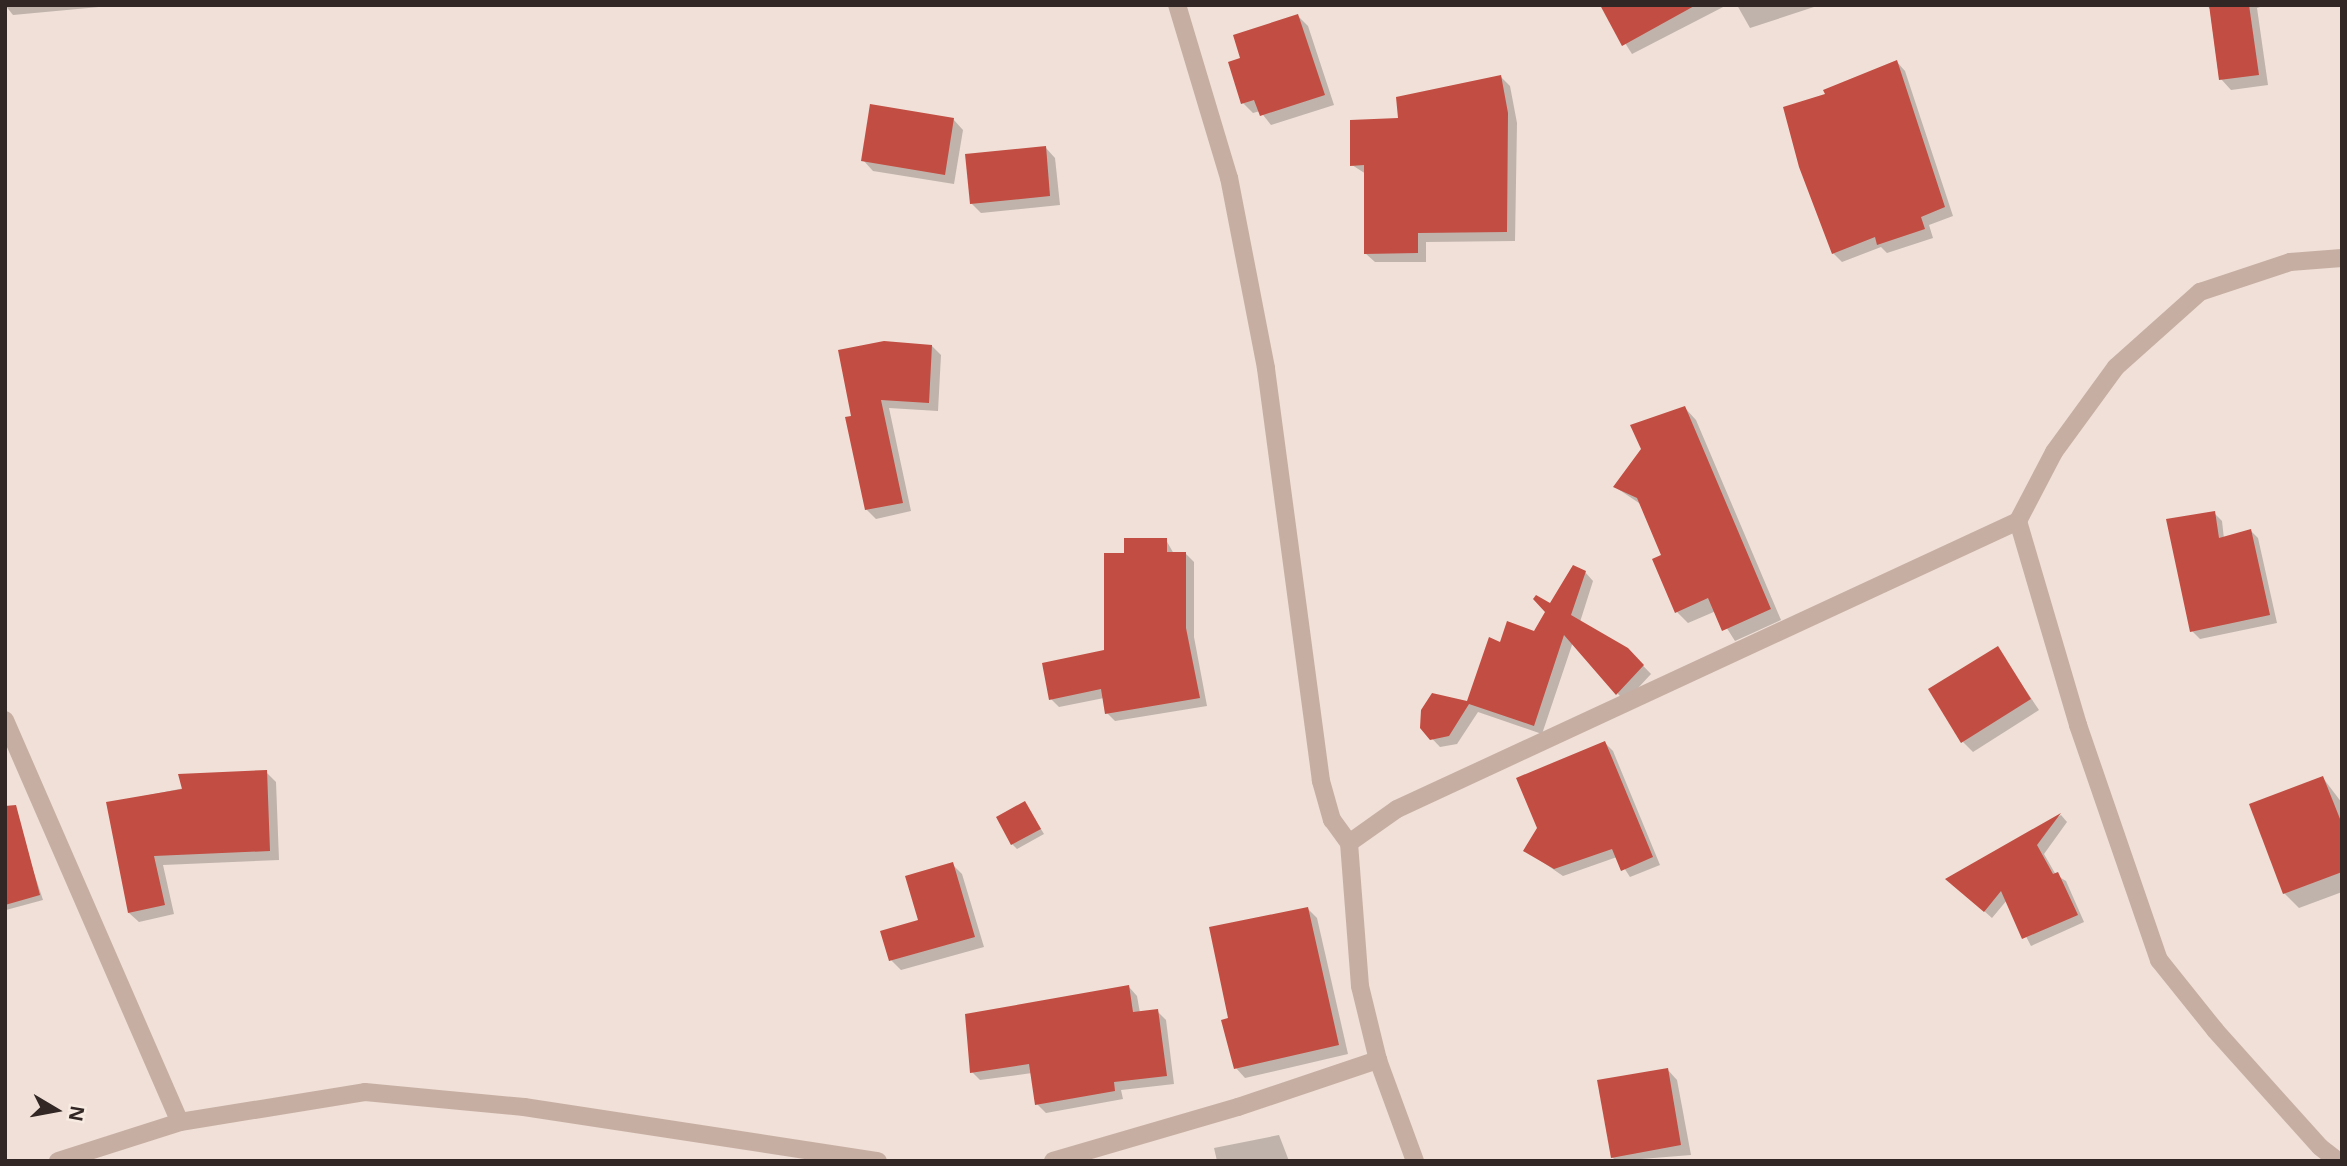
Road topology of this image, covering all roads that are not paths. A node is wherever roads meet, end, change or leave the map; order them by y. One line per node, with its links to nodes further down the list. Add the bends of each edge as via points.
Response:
1 (1177, 5): 5 (street, via 1229,178 1265,368 1321,781 1332,820)
2 (2342, 258): 3 (street, via 2290,261 2200,292 2116,367 2054,452)
3 (2018, 521): 5 (street, via 1397,809); 12 (street, via 2078,725 2159,960 2320,1147)
4 (5, 720): 7 (street)
5 (1349, 843): 6 (street, via 1360,986)
6 (1378, 1060): 10 (street); 11 (street)
7 (180, 1122): 8 (street); 9 (street, via 365,1093 524,1107)
8 (58, 1161)
9 (878, 1161)
10 (1054, 1161)
11 (1415, 1161)
12 (2338, 1161)

